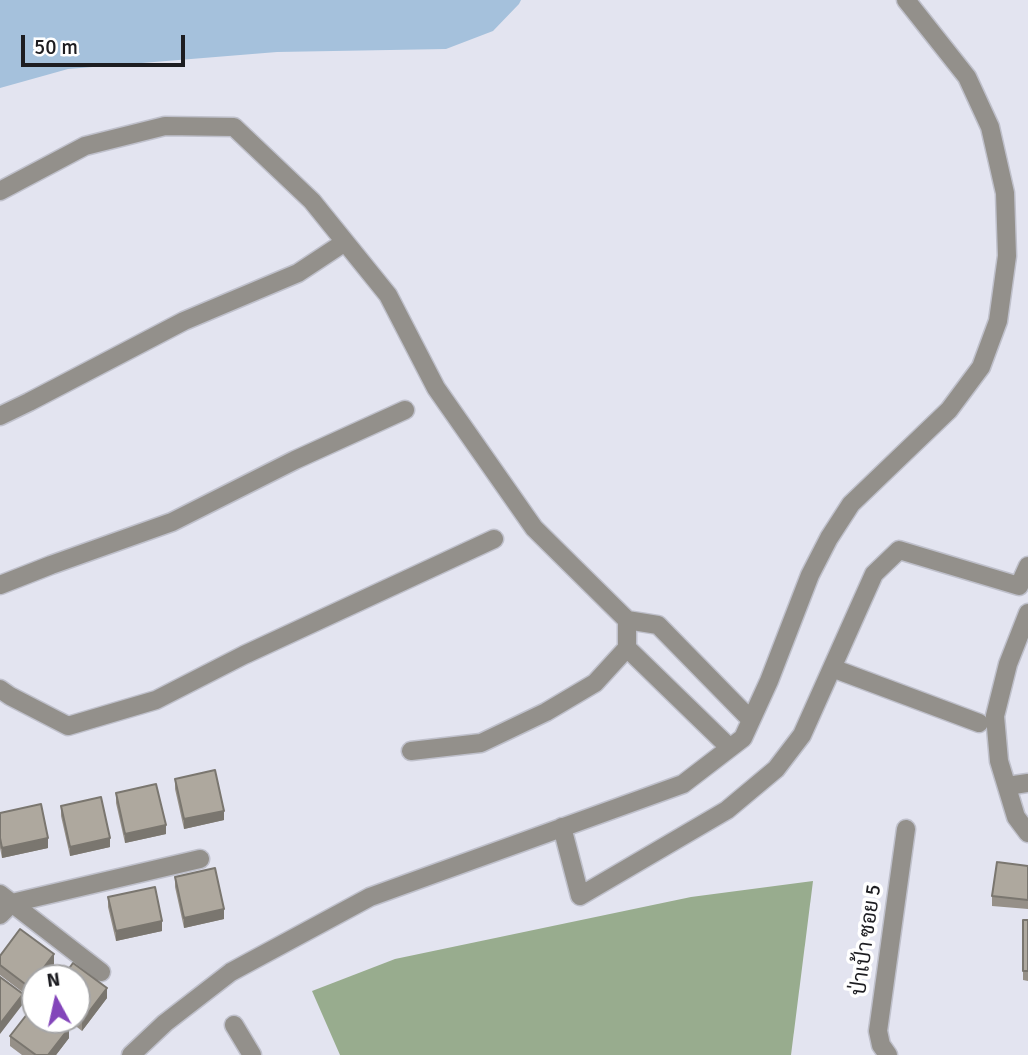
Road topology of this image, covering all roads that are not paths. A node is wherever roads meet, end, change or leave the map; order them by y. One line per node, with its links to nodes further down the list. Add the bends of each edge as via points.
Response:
1 (906, 0): 14 (street, via 967,77 990,127 1004,193 1007,256 998,321 981,367 950,410 851,504 829,538)
2 (0, 191): 3 (street, via 85,145 165,126 234,127 312,201)
3 (345, 242): 5 (street, via 298,273 184,321); 10 (street, via 388,295 436,388 534,528)
4 (405, 411): 8 (street, via 172,522)
5 (0, 416)
6 (495, 539): 13 (street, via 244,654 156,700 68,726)
7 (1028, 566): 12 (street, via 1019,586 899,550 874,574)
8 (0, 585)
9 (1028, 613): 19 (street, via 995,716 999,761)
10 (627, 620): 11 (street); 14 (street, via 658,625)
11 (627, 648): 16 (street); 17 (street, via 595,683 481,743)
12 (832, 668): 15 (street); 20 (street, via 802,736 776,769 727,810 580,896)
13 (0, 689)
14 (751, 720): 16 (street, via 743,738)
15 (979, 723)
16 (730, 748): 20 (street, via 683,783)
17 (411, 751)
18 (1028, 783): 19 (street)
19 (1007, 786): 22 (street, via 1016,817)
20 (562, 827): 27 (street, via 370,897 232,972)
21 (906, 829): 29 (street, ป่าเป้า ซอย 5, via 878,1031)
22 (1028, 833)
23 (200, 859): 24 (street)
24 (4, 904): 25 (street)
25 (101, 972)
26 (234, 1025): 28 (street)
27 (131, 1055)
28 (252, 1055)
29 (888, 1055)

